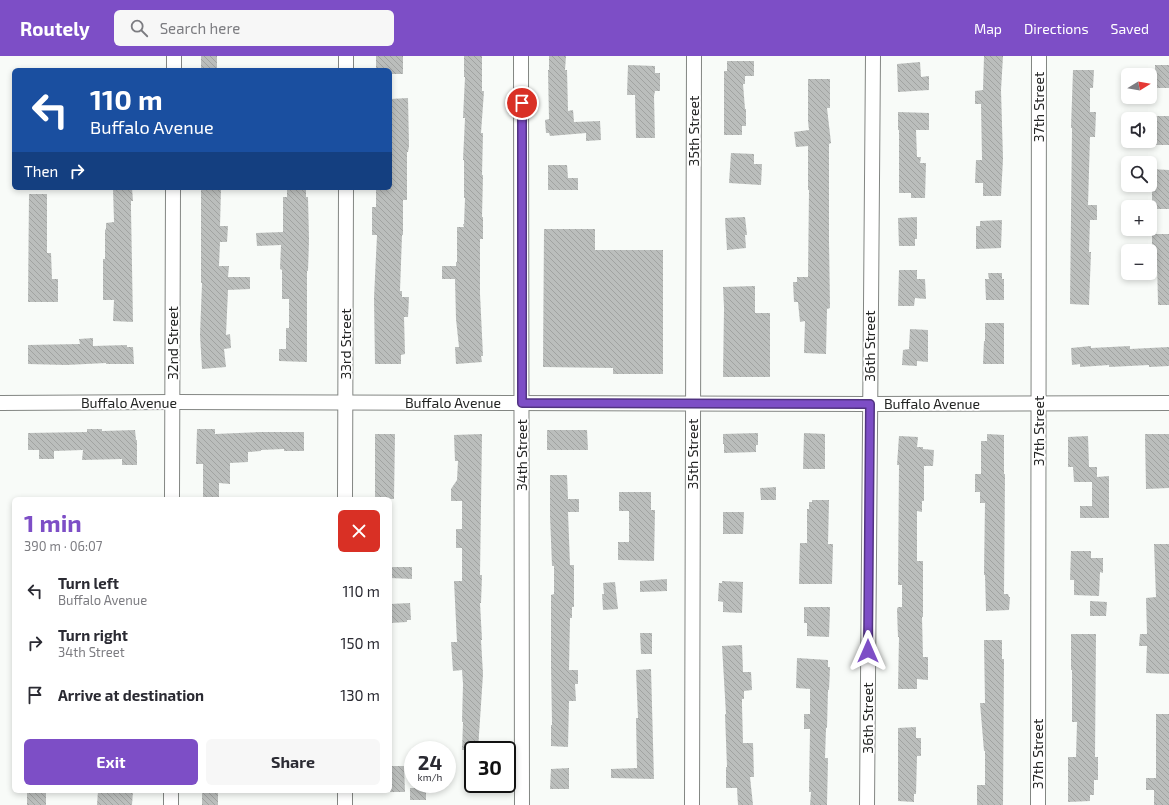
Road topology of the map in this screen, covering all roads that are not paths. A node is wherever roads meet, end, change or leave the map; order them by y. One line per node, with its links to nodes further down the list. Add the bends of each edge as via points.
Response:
1 (174, 56): 7 (street)
2 (346, 56): 8 (street)
3 (522, 56): 13 (street, 34th Street)
4 (694, 56): 16 (street, 35th Street)
5 (873, 56): 17 (street, 36th Street)
6 (1039, 56): 18 (street, 37th Street)
7 (174, 68)
8 (346, 68)
9 (173, 190): 11 (street, 32nd Street)
10 (346, 190): 15 (street, 33rd Street)
11 (173, 402): 12 (street, Buffalo Avenue); 15 (street, Buffalo Avenue); 19 (street, 32nd Street)
12 (0, 403)
13 (522, 403): 15 (street, Buffalo Avenue); 16 (street, Buffalo Avenue); 25 (street, 34th Street)
14 (1169, 403): 18 (street, Buffalo Avenue)
15 (346, 404): 20 (street, 33rd Street)
16 (693, 404): 17 (street, Buffalo Avenue); 26 (street, 35th Street)
17 (870, 404): 18 (street, Buffalo Avenue); 27 (street, 36th Street)
18 (1039, 404): 28 (street, 37th Street)
19 (172, 497)
20 (346, 497)
21 (171, 793): 23 (street)
22 (345, 793): 24 (street)
23 (171, 805)
24 (345, 805)
25 (522, 805)
26 (692, 805)
27 (867, 805)
28 (1038, 805)

